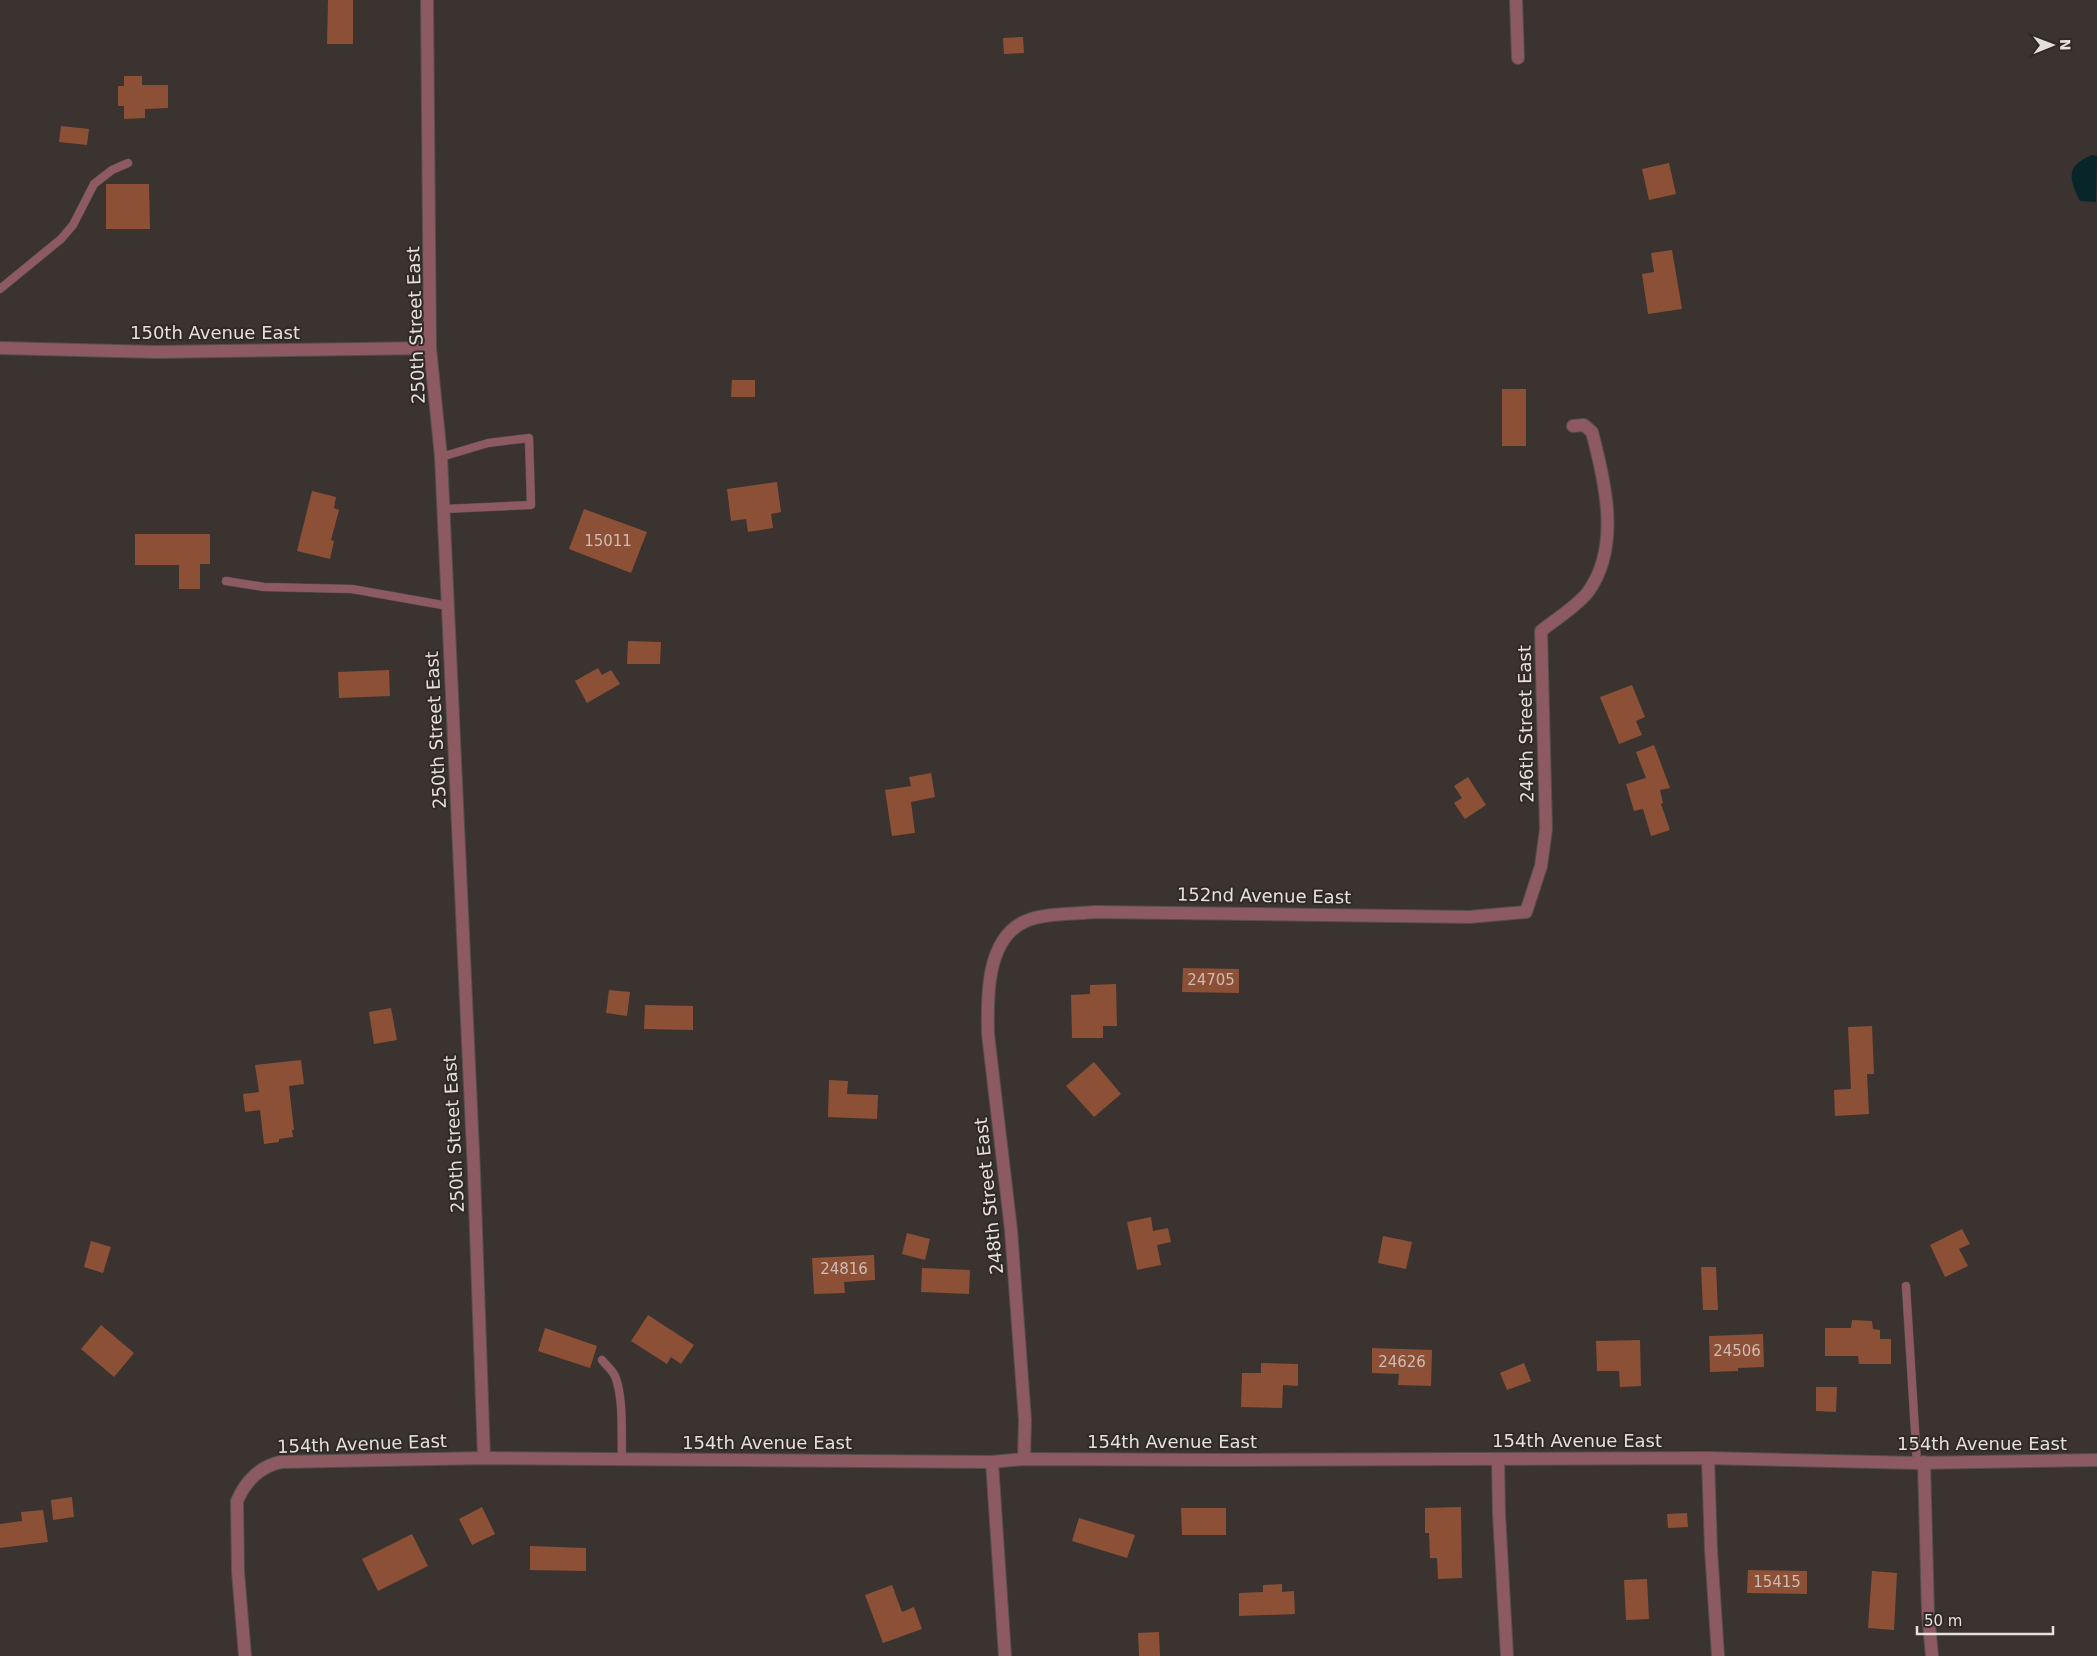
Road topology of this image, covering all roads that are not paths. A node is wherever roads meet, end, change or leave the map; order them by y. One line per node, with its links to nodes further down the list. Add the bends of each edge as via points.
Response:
1 (427, 0): 7 (street, 250th Street East)
2 (1516, 0): 3 (street)
3 (1518, 58)
4 (128, 163): 5 (lane, via 94,184 73,224 61,239)
5 (0, 289)
6 (0, 348): 7 (street, 150th Avenue East, via 157,352)
7 (430, 348): 9 (street, 250th Street East)
8 (1573, 426): 13 (street, 246th Street East, via 1584,425 1592,432 1606,504 1607,539 1599,572 1587,592 1541,631 1545,838 1541,866)
9 (441, 457): 10 (street, 250th Street East); 10 (lane, via 488,444 530,438 531,505)
10 (444, 509): 12 (street, 250th Street East)
11 (226, 581): 12 (lane, via 264,588 352,590)
12 (448, 606): 17 (street, 250th Street East)
13 (1526, 912): 14 (street, 152nd Avenue East, via 1469,916 1095,912 1027,920)
14 (1007, 934): 20 (street, 248th Street East, via 999,946 993,966 987,1007 1011,1230 1025,1420)
15 (1906, 1286): 24 (lane)
16 (602, 1360): 19 (lane, via 614,1374 620,1398)
17 (484, 1458): 19 (street, 154th Avenue East); 25 (street, 154th Avenue East, via 268,1464 252,1478 237,1502 238,1572)
18 (1708, 1458): 21 (street, 154th Avenue East); 24 (street, 154th Avenue East); 28 (street)
19 (622, 1459): 23 (street, 154th Avenue East)
20 (1024, 1459): 21 (street, 154th Avenue East); 23 (street, 154th Avenue East)
21 (1498, 1459): 27 (street)
22 (2097, 1460): 24 (street, 154th Avenue East)
23 (992, 1462): 26 (street)
24 (1921, 1463): 29 (street)
25 (245, 1656)
26 (1006, 1656)
27 (1507, 1656)
28 (1718, 1656)
29 (1932, 1656)

